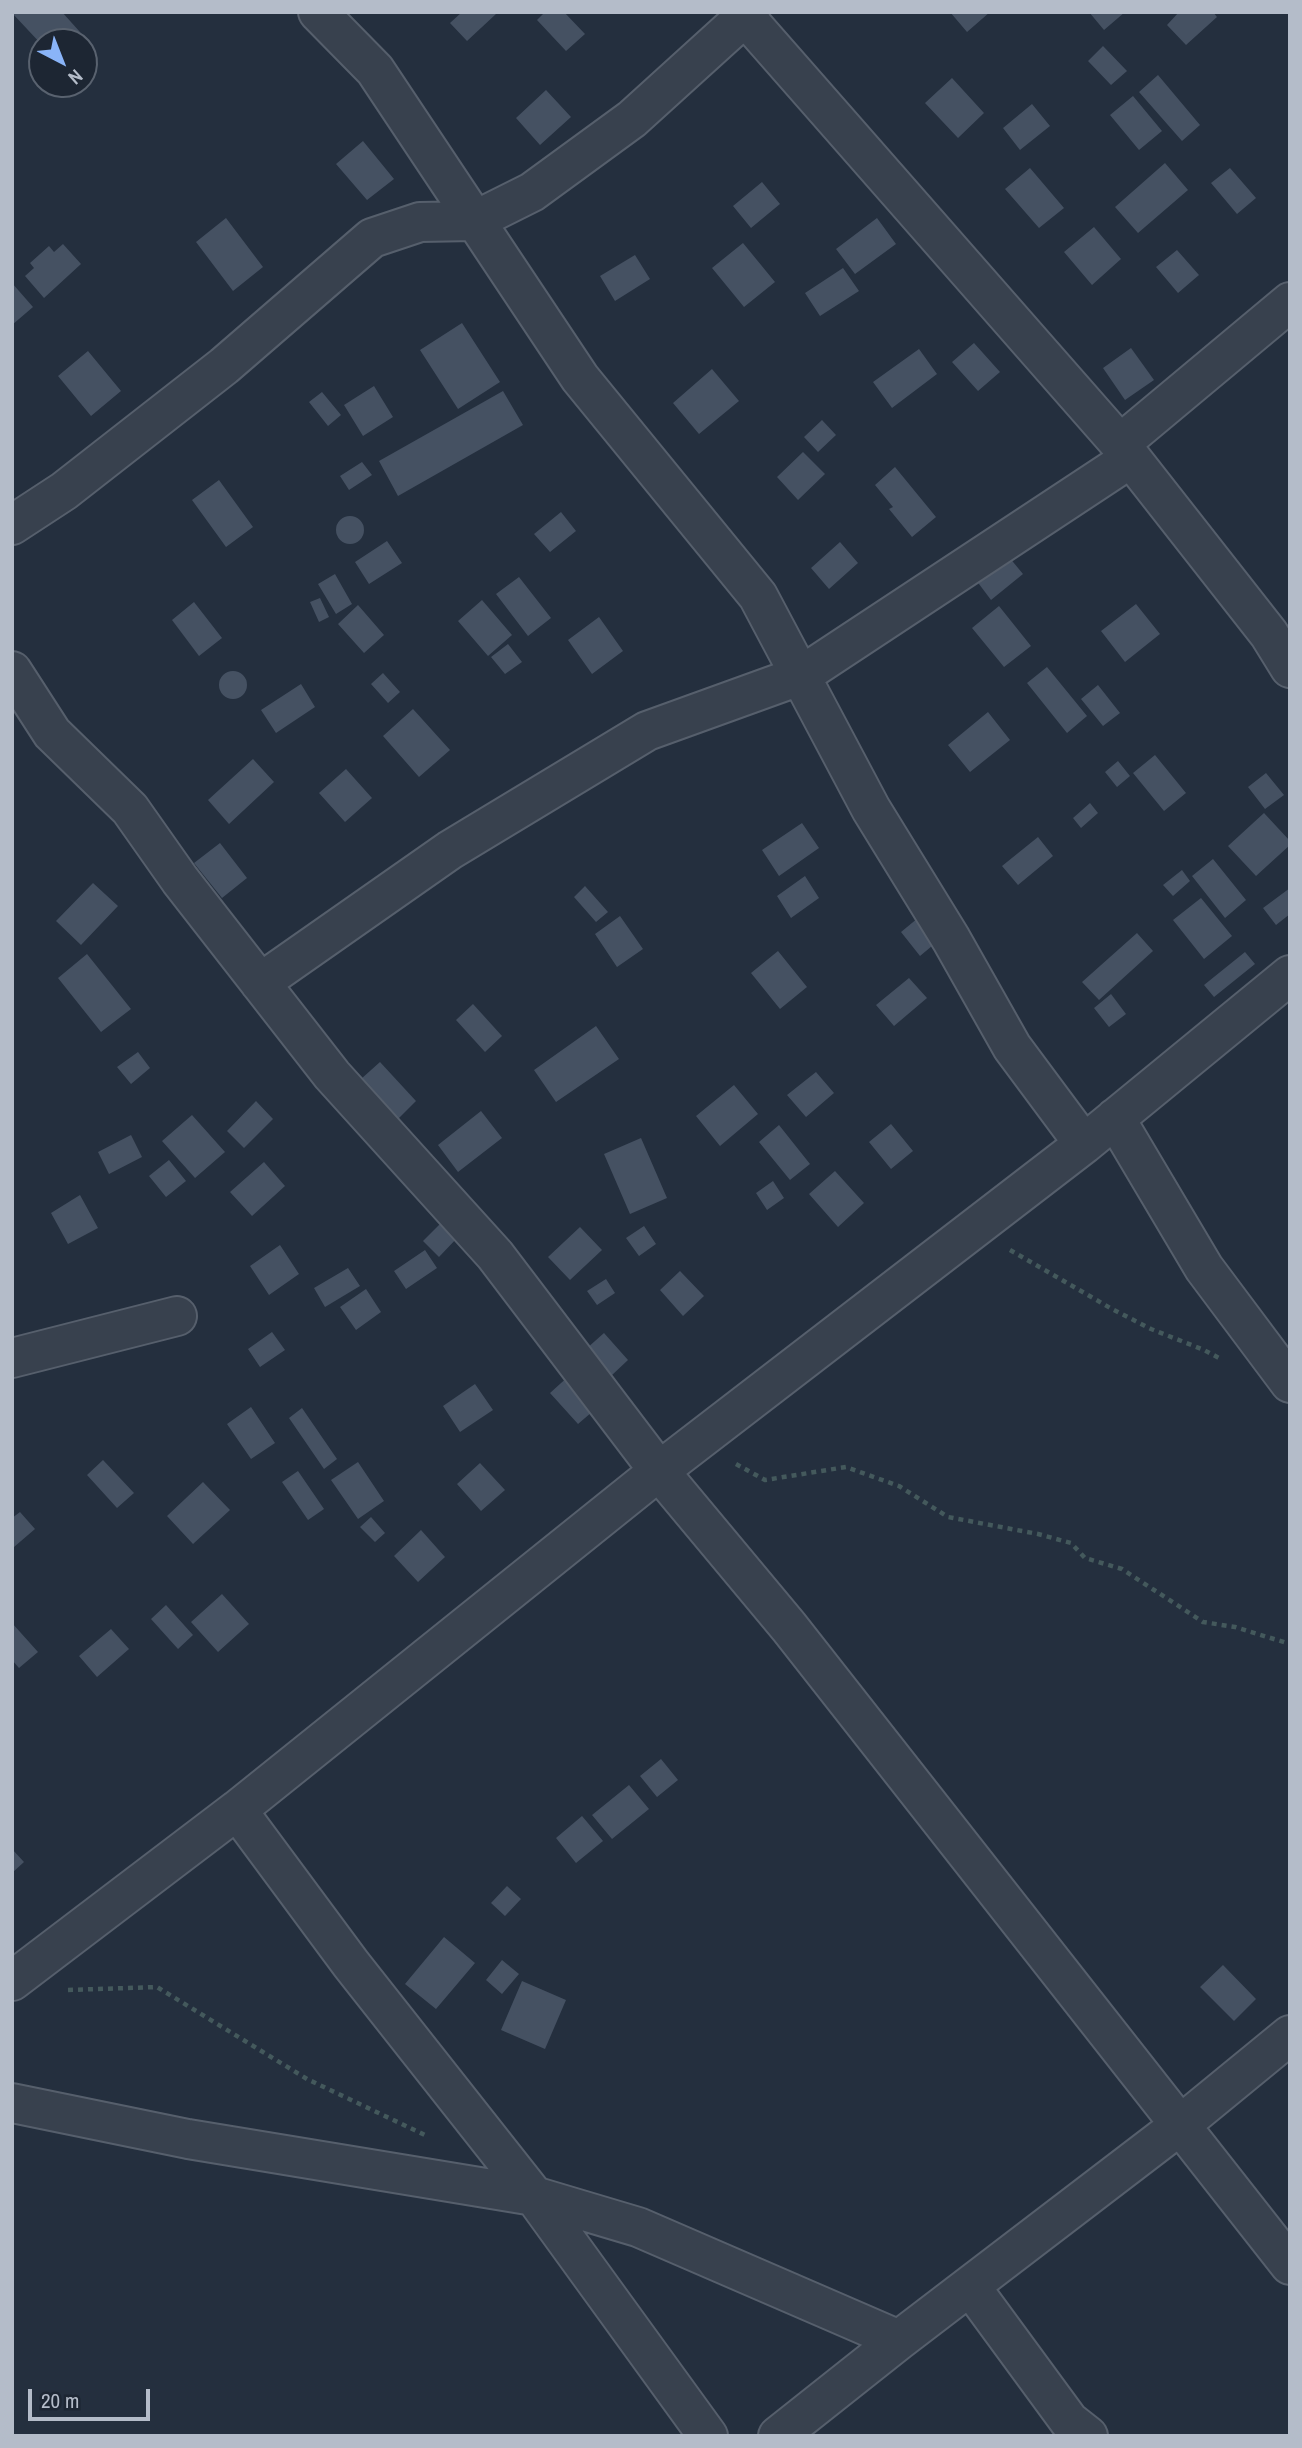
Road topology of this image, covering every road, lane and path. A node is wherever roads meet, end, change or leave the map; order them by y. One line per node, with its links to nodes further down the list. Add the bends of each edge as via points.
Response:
1 (318, 12): 3 (street, via 375,70)
2 (745, 14): 3 (street, via 632,119 532,192); 5 (street)
3 (474, 221): 6 (street, via 420,222 372,238 224,366 64,491); 9 (street, via 580,378 758,596)
4 (1290, 302): 5 (street)
5 (1125, 451): 7 (street, via 1269,634); 9 (street)
6 (12, 525)
7 (1290, 668)
8 (12, 671): 11 (street, via 52,733 130,809)
9 (802, 675): 11 (street, via 647,731 450,850); 13 (street, via 871,809 1012,1047)
10 (1290, 975): 12 (street)
11 (260, 983): 19 (street, via 332,1074)
12 (1115, 1118): 13 (street); 18 (street, via 1204,1268)
13 (1084, 1144): 14 (street)
14 (972, 1230): 17 (path, via 1112,1309); 19 (street)
15 (177, 1316): 16 (street)
16 (12, 1358)
17 (1226, 1363)
18 (1290, 1383)
19 (674, 1460): 20 (path, via 725,1458 765,1480 846,1467 899,1486 948,1517 1071,1543 1085,1558 1122,1569 1203,1622); 21 (street); 26 (street, via 789,1627)
20 (1290, 1644)
21 (237, 1810): 22 (street); 28 (street, via 351,1964)
22 (12, 1980)
23 (63, 1991): 27 (path, via 157,1987 307,2080)
24 (1290, 2035): 26 (street)
25 (12, 2103): 28 (street, via 188,2139)
26 (1179, 2126): 29 (street); 30 (street)
27 (431, 2138)
28 (534, 2196): 31 (street, via 638,2228); 32 (street)
29 (1290, 2265)
30 (970, 2286): 31 (street); 34 (street, via 1069,2421)
31 (898, 2340): 33 (street)
32 (708, 2436)
33 (778, 2436)
34 (1088, 2436)

